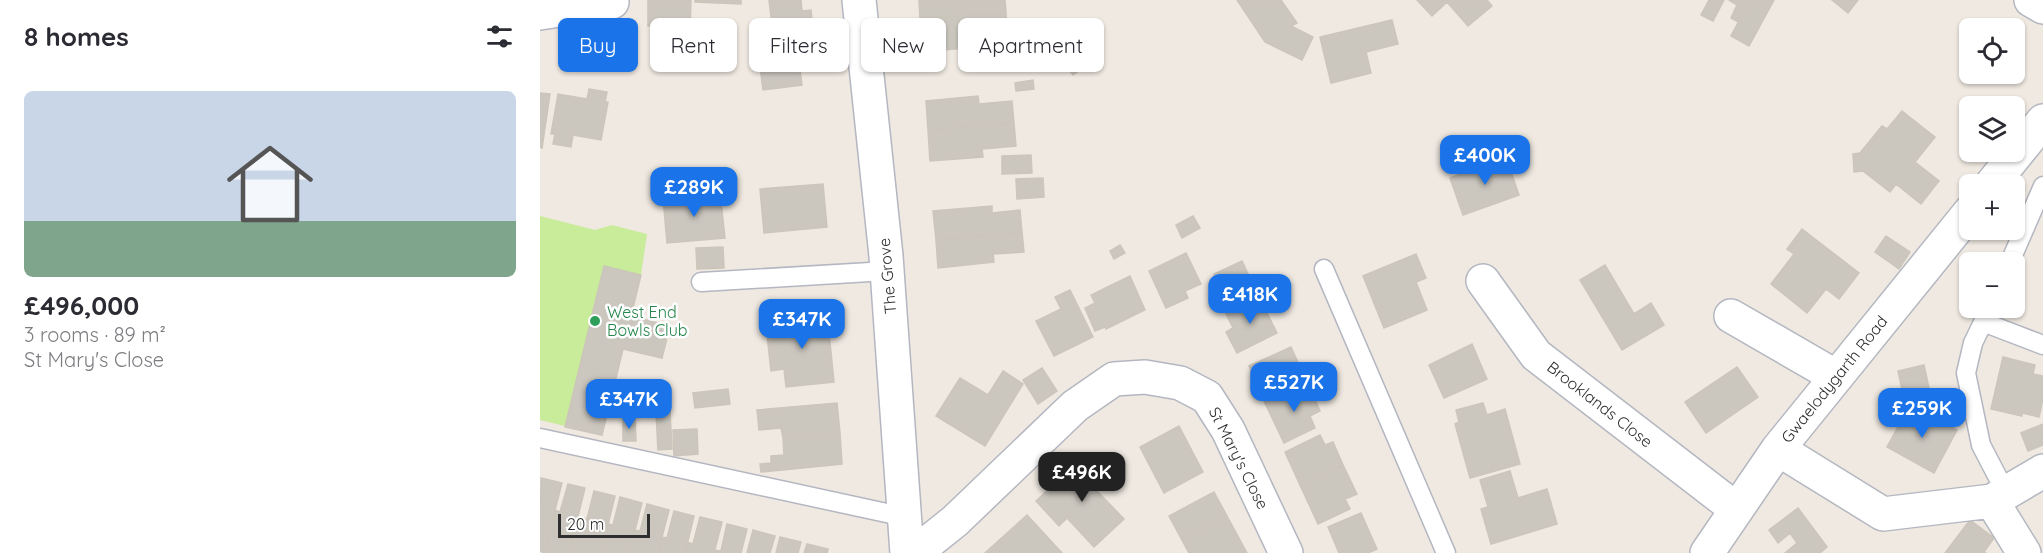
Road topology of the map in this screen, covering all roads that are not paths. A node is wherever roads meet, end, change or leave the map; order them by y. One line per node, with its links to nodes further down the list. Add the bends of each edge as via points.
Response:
1 (859, 0): 12 (street, The Grove)
2 (2031, 0): 4 (street)
3 (612, 2): 5 (street)
4 (2043, 7)
5 (540, 13)
6 (2043, 121): 7 (street)
7 (2000, 174)
8 (2043, 186): 10 (lane)
9 (1959, 225): 19 (street, Gwaelodygarth Road)
10 (2014, 252)
11 (1324, 269): 29 (lane)
12 (886, 271): 14 (lane); 25 (street, The Grove)
13 (1483, 281): 24 (street, Brooklands Close, via 1536,355)
14 (701, 282)
15 (1731, 316): 19 (street)
16 (1986, 318): 23 (lane, via 1973,343 1966,373 1981,445)
17 (1993, 318): 18 (lane)
18 (2043, 345)
19 (1835, 376): 21 (street, Gwaelodygarth Road)
20 (540, 438): 25 (lane)
21 (1778, 449): 23 (street, via 1883,514); 24 (street, Gwaelodygarth Road)
22 (2043, 471): 23 (street)
23 (1999, 497): 31 (street)
24 (1736, 509): 30 (street, Gwaelodygarth Road)
25 (905, 517): 26 (street, The Grove)
26 (907, 553)
27 (915, 553): 28 (street, St Mary's Close, via 955,521 1075,406 1114,379 1145,377 1180,384 1207,397 1228,430)
28 (1286, 553)
29 (1446, 553)
30 (1707, 553)
31 (2024, 553)

